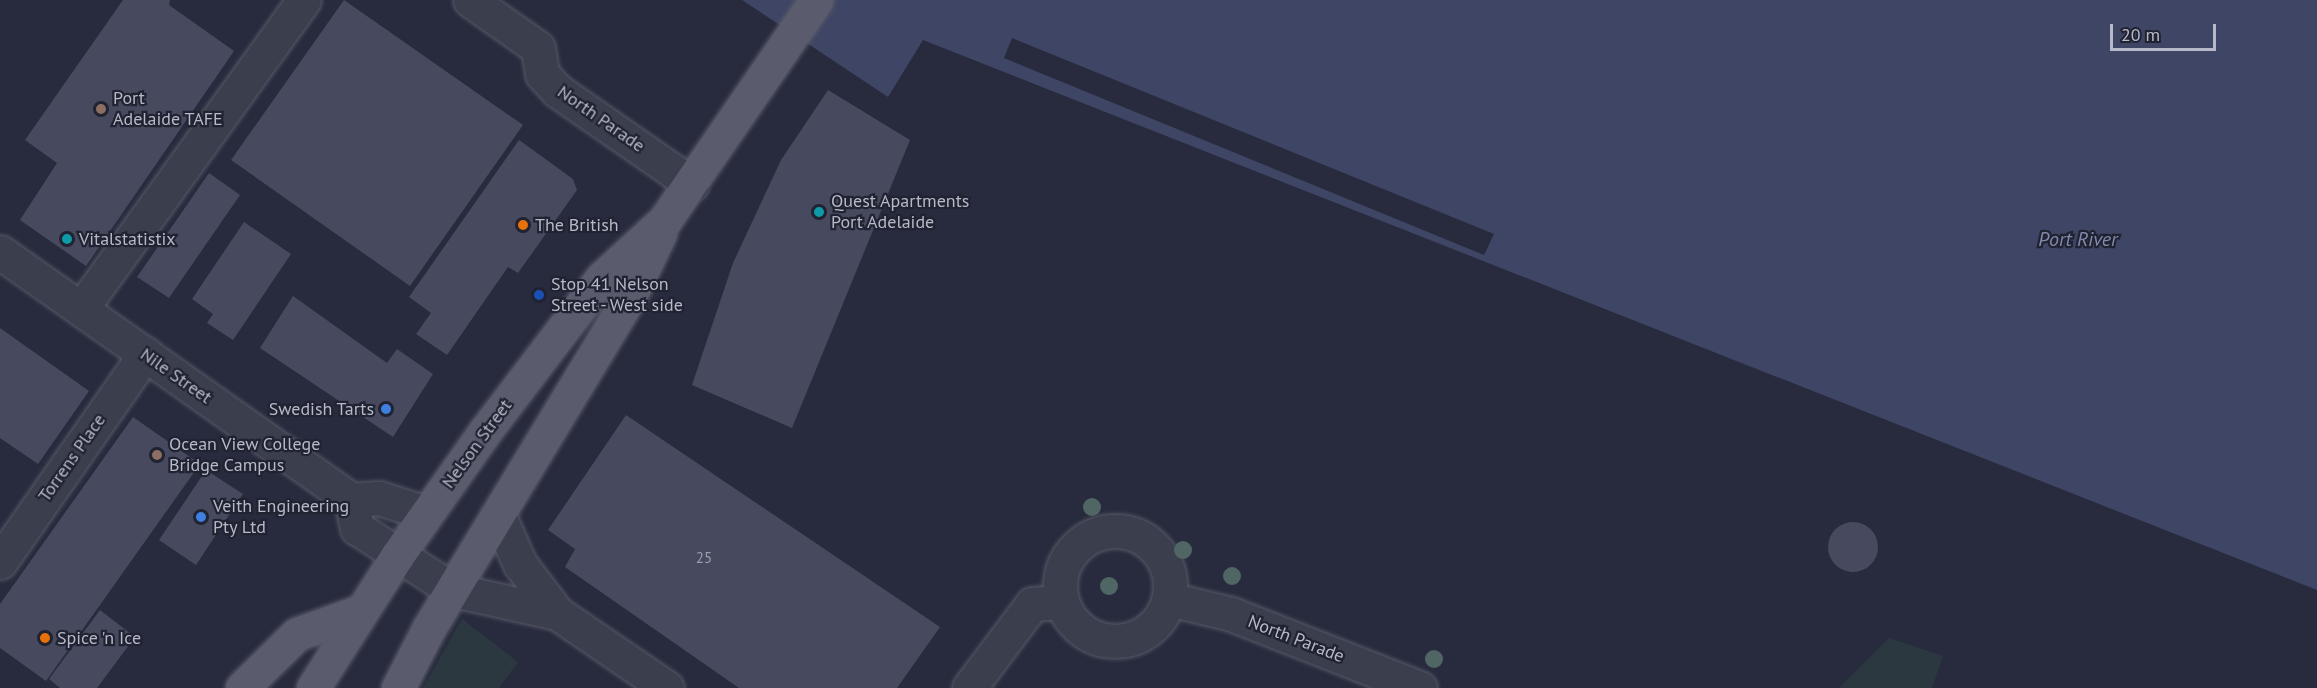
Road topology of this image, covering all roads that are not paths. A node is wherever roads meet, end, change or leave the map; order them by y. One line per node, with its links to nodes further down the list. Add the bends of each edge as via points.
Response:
1 (470, 0): 4 (street, North Parade, via 538,48 542,74 558,91)
2 (816, 0): 4 (main road, Nelson Street)
3 (292, 4): 7 (street)
4 (692, 184): 5 (main road, Nelson Street)
5 (665, 220): 10 (main road, Nelson Street, via 602,278); 11 (main road, Nelson Street, via 630,298)
6 (0, 252): 7 (street, Nile Street)
7 (81, 309): 8 (street, Nile Street)
8 (145, 354): 9 (street, Nile Street); 13 (street, Torrens Place)
9 (351, 500): 10 (street, via 379,498); 12 (street, via 357,528)
10 (426, 513): 12 (main road, Nelson Street)
11 (498, 514): 14 (main road, Nelson Street); 18 (street, via 520,564)
12 (397, 556): 14 (street); 17 (main road, Nelson Street)
13 (0, 562)
14 (453, 590): 18 (street); 21 (main road, Nelson Street)
15 (1169, 599): 16 (street, via 1162,616 1149,630 1134,639 1116,642 1082,631); 16 (street, via 1170,580 1153,546 1137,535 1118,531 1099,533 1071,552 1059,584); 24 (street, North Parade, via 1231,614)
16 (1061, 602): 23 (street, via 1032,604)
17 (361, 611): 19 (main road, via 297,634); 20 (main road, Nelson Street)
18 (556, 613): 22 (street)
19 (242, 688)
20 (313, 688)
21 (398, 688)
22 (667, 688)
23 (969, 688)
24 (1420, 688)

